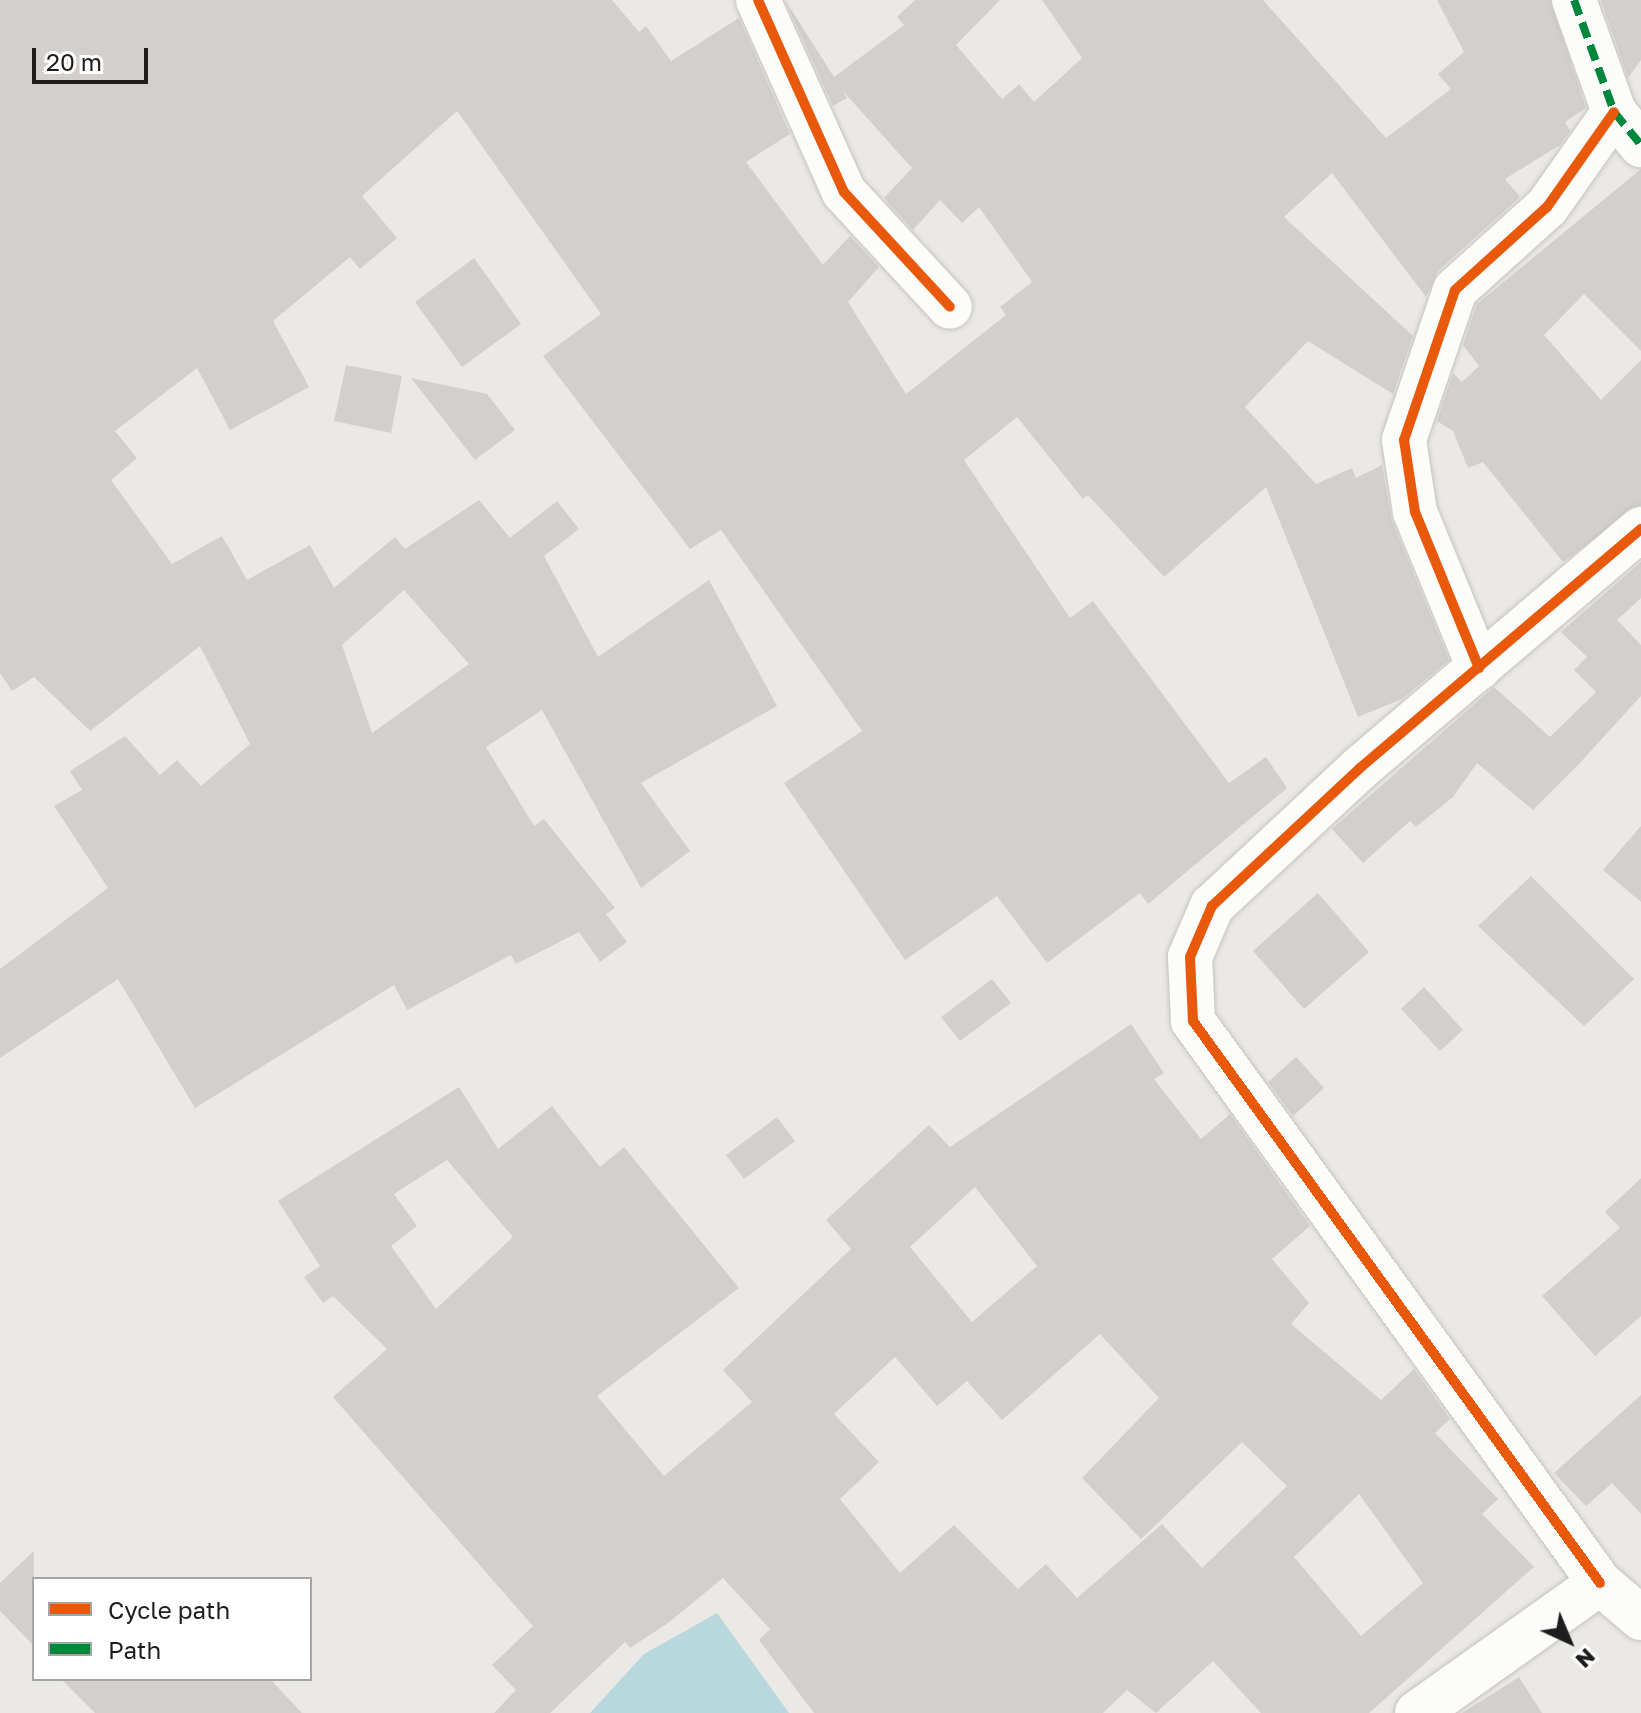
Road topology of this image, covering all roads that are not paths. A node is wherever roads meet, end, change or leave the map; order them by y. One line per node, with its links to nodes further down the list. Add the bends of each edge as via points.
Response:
1 (758, 0): 4 (street, via 844,192)
2 (1574, 0): 3 (street)
3 (1627, 129): 6 (street, via 1455,290 1404,440 1415,512)
4 (950, 307)
5 (1641, 529): 6 (street)
6 (1479, 668): 7 (street, via 1212,906 1190,957 1193,1021)
7 (1600, 1583): 8 (street); 9 (street)
8 (1641, 1618)
9 (1417, 1713)

